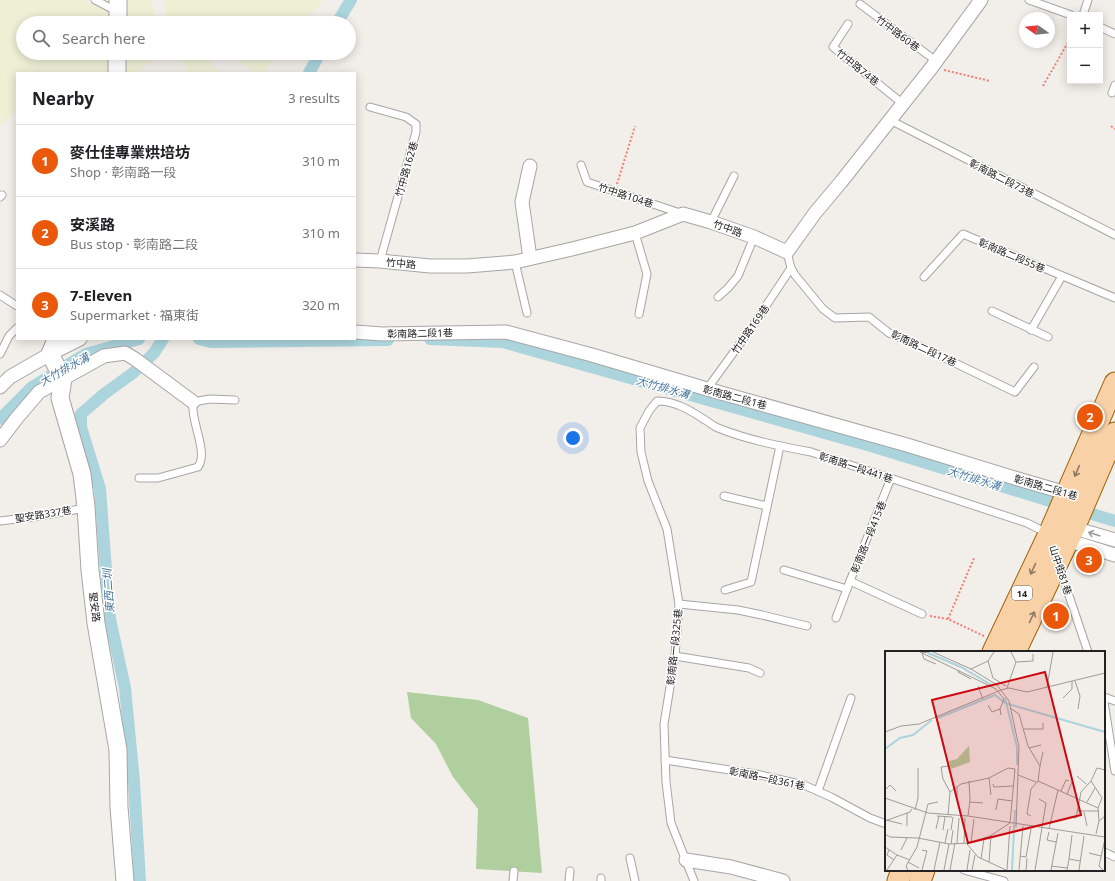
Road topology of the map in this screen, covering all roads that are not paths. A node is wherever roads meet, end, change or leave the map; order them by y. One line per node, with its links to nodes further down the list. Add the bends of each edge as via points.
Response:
1 (95, 0): 6 (lane)
2 (981, 0): 13 (street)
3 (1029, 0): 8 (lane)
4 (1088, 0): 7 (lane)
5 (860, 4): 13 (lane, 竹中路60巷)
6 (118, 12)
7 (1084, 12)
8 (1067, 14)
9 (848, 24): 17 (lane, 竹中路74巷, via 833,47)
10 (1103, 28): 11 (lane)
11 (1115, 34)
12 (117, 60): 14 (street)
13 (934, 64): 17 (street)
14 (117, 72)
15 (1115, 85): 16 (lane)
16 (1112, 93)
17 (903, 104): 19 (street)
18 (370, 107): 31 (lane, 竹中路162巷, via 406,117 416,124 416,132)
19 (890, 120): 26 (lane, 彰南路二段73巷); 28 (street)
20 (581, 165): 23 (lane, 竹中路104巷, via 587,182)
21 (530, 166): 29 (street, via 522,202)
22 (734, 176): 24 (lane)
23 (683, 214): 24 (street, 竹中路); 25 (street, 竹中路)
24 (711, 222): 27 (street, 竹中路)
25 (635, 233): 29 (street, 竹中路); 42 (lane, via 647,274)
26 (1115, 235)
27 (754, 238): 28 (street, 竹中路); 37 (lane, via 738,276)
28 (787, 252): 33 (lane, 彰南路二段17巷)
29 (530, 258): 32 (street, 竹中路)
30 (356, 260): 31 (street, 竹中路)
31 (380, 261): 32 (street, 竹中路, via 438,266)
32 (515, 262): 41 (lane)
33 (791, 268): 50 (lane, 彰南路二段17巷, via 823,309 835,318 869,316 889,332 1015,392); 54 (lane, 竹中路169巷)
34 (1062, 276): 35 (lane, 彰南路二段55巷, via 963,234); 38 (lane, 彰南路二段55巷); 44 (lane)
35 (924, 277)
36 (0, 295): 39 (lane)
37 (718, 297)
38 (1115, 298)
39 (16, 305)
40 (992, 311): 44 (lane)
41 (527, 313)
42 (639, 314)
43 (16, 329): 49 (lane, via 8,336)
44 (1031, 330): 46 (lane)
45 (356, 332): 54 (street, 彰南路二段1巷, via 506,332)
46 (1048, 337)
47 (77, 340): 48 (street)
48 (53, 347): 51 (street); 53 (street)
49 (0, 354)
50 (1034, 367)
51 (63, 379): 57 (street, via 104,356 125,353); 58 (street, via 39,392); 66 (street, 聖安路, via 60,398 82,474)
52 (1115, 384): 59 (main road, 14)
53 (0, 387)
54 (707, 389): 64 (street, 彰南路二段1巷)
55 (235, 400): 57 (lane, via 210,399)
56 (664, 401): 60 (lane, 彰南路一段441巷, via 686,408 717,427); 74 (lane, 彰南路一段325巷, via 657,402 649,411 640,428 641,452 648,481 667,529)
57 (193, 402): 61 (lane, via 191,410 201,449 201,463 198,467 158,478)
58 (0, 440)
59 (1107, 444): 64 (main road, 14)
60 (780, 446): 62 (lane, 彰南路一段441巷, via 811,452); 65 (lane)
61 (139, 478)
62 (891, 478): 68 (lane, 彰南路一段441巷, via 1027,523); 72 (lane, 彰南路一段415巷)
63 (724, 496): 65 (lane)
64 (1077, 496): 68 (main road, 14)
65 (767, 506): 73 (lane, via 751,582)
66 (86, 508): 67 (lane, 聖安路337巷); 100 (street, 聖安路, via 96,622 118,750 119,807)
67 (0, 521)
68 (1059, 539): 69 (street, one-way to 68); 70 (street); 78 (main road, 14, one-way to 78); 78 (main road, 14, one-way to 68); 79 (lane, 山中街81巷)
69 (1115, 540)
70 (1115, 555)
71 (784, 570): 72 (lane)
72 (848, 585): 75 (lane, 彰南路一段415巷); 76 (lane)
73 (725, 590)
74 (679, 604): 77 (lane, via 738,610); 80 (lane, 彰南路一段325巷)
75 (922, 614)
76 (836, 618)
77 (807, 626)
78 (1002, 649)
79 (1088, 651)
80 (675, 656): 81 (lane, via 749,668); 87 (lane, 彰南路一段325巷, via 664,724)
81 (760, 673)
82 (1105, 697): 84 (lane)
83 (851, 698): 89 (lane)
84 (1115, 701)
85 (1105, 708): 86 (lane)
86 (1114, 759): 88 (lane)
87 (665, 760): 89 (lane, 彰南路一段361巷, via 756,774 804,784); 94 (lane, 彰南路一段325巷, via 671,823)
88 (1115, 771)
89 (818, 791): 90 (lane, 彰南路一段361巷)
90 (885, 824)
91 (1105, 852): 92 (lane)
92 (1115, 857)
93 (630, 858): 103 (lane)
94 (686, 860): 104 (lane, 彰南路一段325巷); 105 (street, via 731,867)
95 (514, 871): 101 (lane)
96 (570, 871): 102 (lane)
97 (902, 871): 106 (main road)
98 (924, 871): 107 (main road)
99 (968, 871): 108 (lane)
100 (125, 881)
101 (514, 881)
102 (569, 881)
103 (635, 881)
104 (694, 881)
105 (783, 881)
106 (898, 881)
107 (920, 881)
108 (1004, 881)

